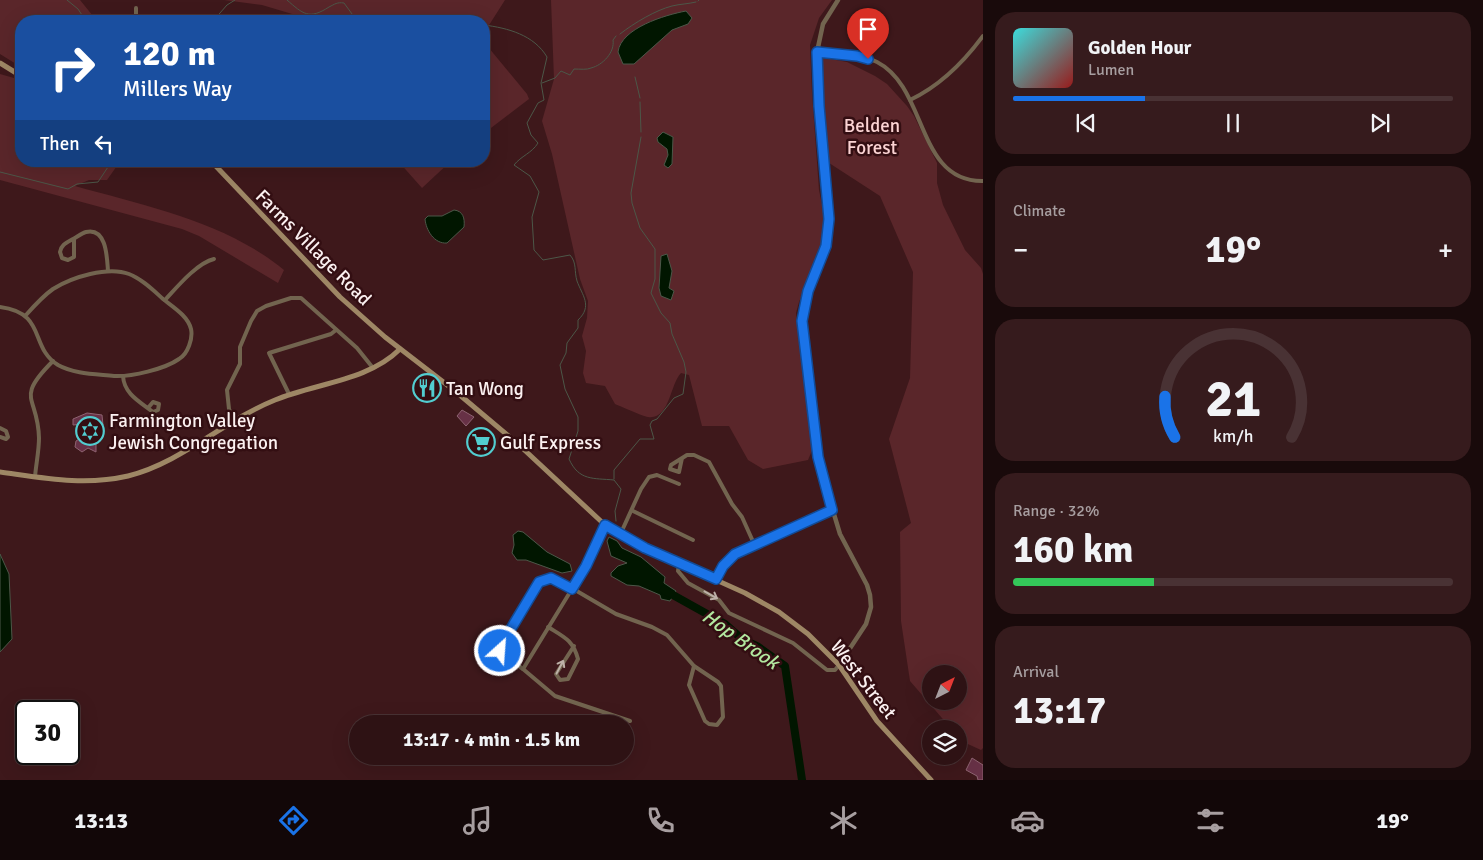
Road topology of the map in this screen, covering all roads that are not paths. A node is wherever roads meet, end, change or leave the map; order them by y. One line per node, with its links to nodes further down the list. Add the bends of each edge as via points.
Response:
1 (838, 0): 5 (street, via 823,24)
2 (136, 8): 3 (street)
3 (136, 15)
4 (983, 36): 8 (street, via 931,90)
5 (817, 52): 8 (street, via 857,56 878,63 901,84); 31 (street, via 828,226 826,246 808,291 802,321 818,457)
6 (0, 63): 7 (main road)
7 (15, 72)
8 (910, 100): 10 (street, via 942,165 971,181)
9 (217, 167): 18 (main road, Farms Village Road, via 340,297)
10 (983, 181)
11 (74, 238): 11 (street, via 60,248 60,256 65,260 75,254); 13 (street, via 88,232 98,234 106,248)
12 (214, 259): 14 (street, via 206,261)
13 (108, 271): 14 (street, via 130,274); 16 (street, via 59,286)
14 (165, 300): 21 (street, via 187,320 191,336 185,354 146,372)
15 (0, 307): 16 (street)
16 (26, 315): 19 (street)
17 (336, 330): 20 (street, via 357,348); 22 (street, via 269,353); 24 (street, via 298,297 257,311 240,347 240,364 227,390)
18 (400, 349): 20 (main road); 33 (main road, West Street, via 518,444)
19 (53, 361): 21 (street, via 81,373); 29 (street, via 34,381 30,392 39,437)
20 (372, 368): 22 (main road)
21 (123, 376): 23 (street, via 128,393)
22 (289, 394): 24 (main road)
23 (148, 408)
24 (234, 420): 29 (main road, via 182,452 129,475 70,482)
25 (0, 428): 26 (street, via 8,436 6,439)
26 (0, 437)
27 (682, 458): 36 (street, via 694,455 709,462 742,517)
28 (0, 472): 29 (main road)
29 (35, 477)
30 (679, 484): 32 (street, via 657,475 649,477)
31 (832, 510): 36 (street); 42 (street, via 846,548 867,585 871,607 866,624)
32 (633, 511): 34 (street); 35 (street)
33 (605, 525): 34 (main road, West Street); 39 (street)
34 (620, 535): 37 (main road, West Street)
35 (693, 540)
36 (755, 546): 38 (street, via 729,558)
37 (679, 564): 38 (main road, West Street); 42 (street, one-way to 42, via 678,571 688,583 711,594 729,613 793,643 827,670 835,670)
38 (716, 579): 42 (main road, West Street, via 788,618)
39 (572, 589): 40 (street); 43 (street, via 609,610 667,635); 44 (street, via 551,578 543,579 521,612 500,651 504,658)
40 (548, 627): 41 (street); 44 (street)
41 (574, 646): 41 (street, one-way to 41, via 577,664 566,680 560,680 556,674)
42 (839, 665): 46 (main road, West Street, via 877,721)
43 (694, 666): 43 (street, via 689,685 705,720 717,725 723,717 721,686 712,676)
44 (523, 669): 45 (street, via 555,696)
45 (612, 715)
46 (931, 780)

